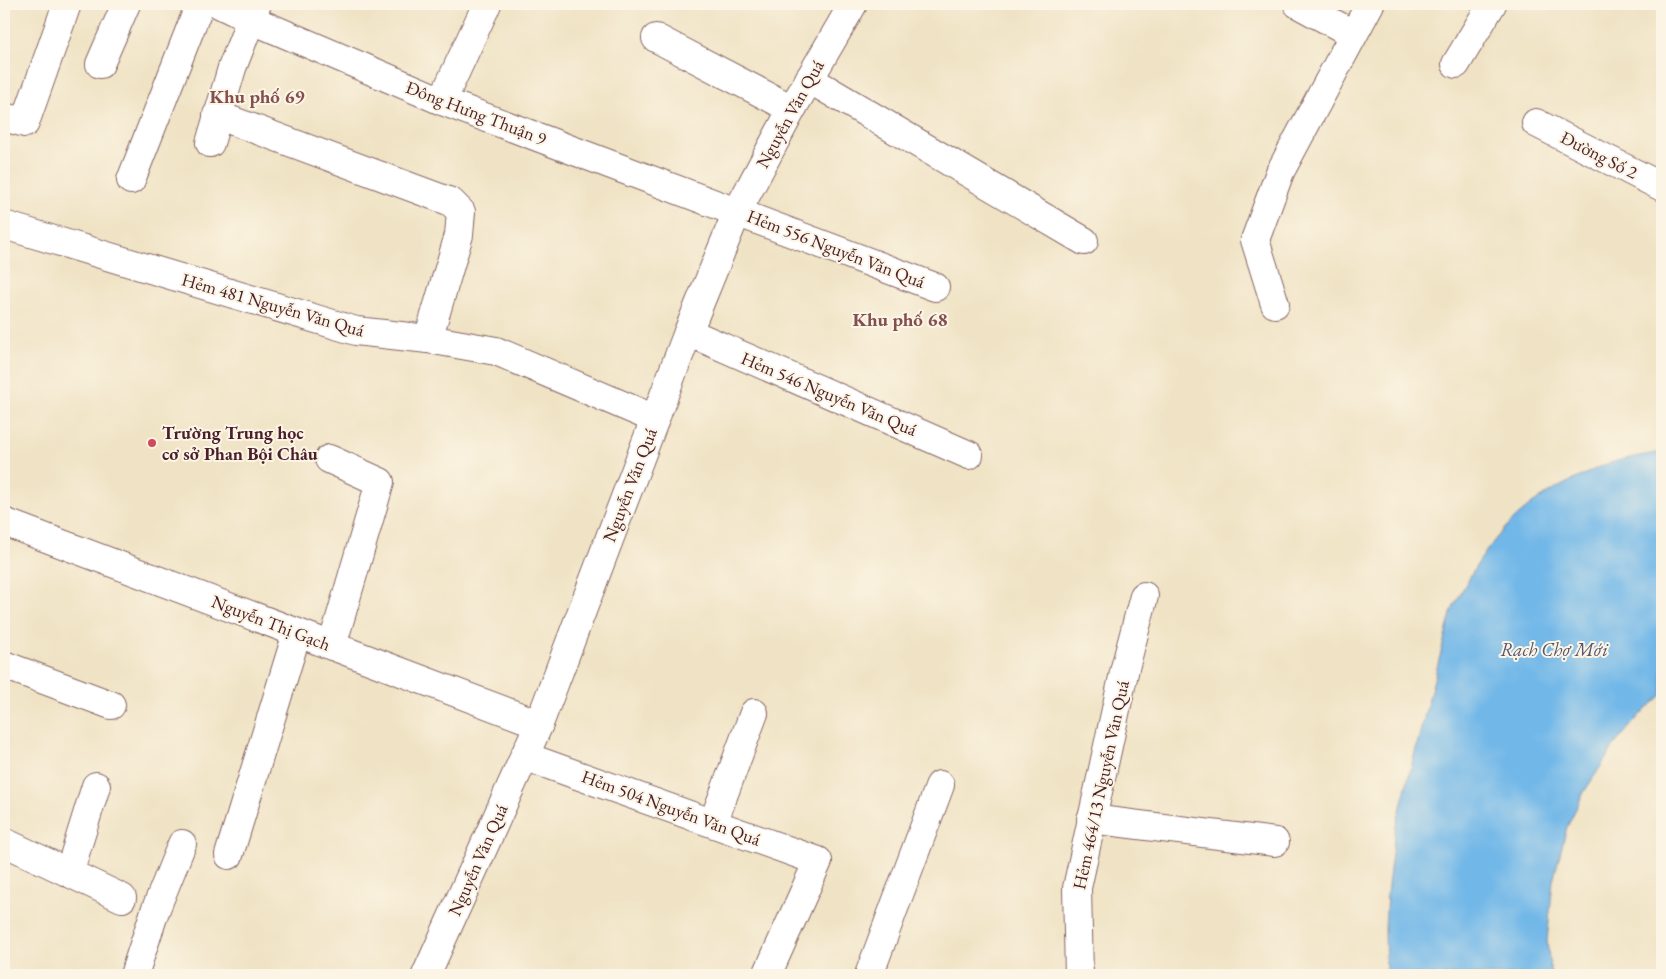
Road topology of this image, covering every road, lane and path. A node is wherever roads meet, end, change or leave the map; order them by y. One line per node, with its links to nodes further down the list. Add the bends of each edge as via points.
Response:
1 (67, 4): 19 (street, via 26,124)
2 (126, 4): 13 (street)
3 (200, 4): 22 (street)
4 (219, 4): 10 (street, Đông Hưng Thuận 9)
5 (487, 4): 16 (street)
6 (853, 4): 15 (street, Nguyễn Văn Quá)
7 (1298, 4): 11 (street)
8 (1370, 4): 11 (street)
9 (1492, 4): 14 (street)
10 (253, 12): 16 (street, Đông Hưng Thuận 9); 18 (street)
11 (1353, 34): 28 (street, via 1280,172 1255,240)
12 (656, 38): 17 (street)
13 (100, 64)
14 (1456, 64)
15 (809, 78): 17 (street, Nguyễn Văn Quá); 26 (street)
16 (442, 101): 24 (street, Đông Hưng Thuận 9)
17 (792, 109): 24 (street, Nguyễn Văn Quá)
18 (217, 116): 21 (street); 30 (street, via 458,207 462,212 459,234)
19 (4, 117)
20 (1536, 124): 23 (street, Đường Số 2)
21 (210, 143)
22 (131, 180)
23 (1662, 187)
24 (737, 212): 27 (street, Hẻm 556 Nguyễn Văn Quá); 29 (street, Nguyễn Văn Quá)
25 (4, 225): 30 (street, Hẻm 481 Nguyễn Văn Quá, via 356,331)
26 (1084, 241)
27 (935, 287)
28 (1275, 304)
29 (688, 332): 31 (street, Nguyễn Văn Quá); 32 (street, Hẻm 546 Nguyễn Văn Quá)
30 (428, 339): 31 (street, Hẻm 481 Nguyễn Văn Quá, via 496,351)
31 (655, 419): 41 (street, Nguyễn Văn Quá)
32 (969, 455)
33 (329, 459): 37 (street, via 380,482)
34 (4, 522): 36 (street, Nguyễn Thị Gạch)
35 (1144, 596): 45 (street, Hẻm 464/13 Nguyễn Văn Quá)
36 (297, 633): 37 (street, Nguyễn Thị Gạch); 50 (street)
37 (332, 646): 41 (street, Nguyễn Thị Gạch)
38 (4, 666): 39 (street)
39 (111, 705)
40 (754, 713): 46 (street)
41 (539, 724): 42 (street, Nguyễn Văn Quá)
42 (524, 756): 46 (street, Hẻm 504 Nguyễn Văn Quá); 54 (street, Nguyễn Văn Quá)
43 (940, 785): 56 (street)
44 (96, 786): 51 (street)
45 (1091, 819): 48 (street); 57 (street, Hẻm 464/13 Nguyễn Văn Quá, via 1078,888)
46 (712, 823): 55 (street, Hẻm 504 Nguyễn Văn Quá, via 818,861)
47 (4, 842): 51 (street)
48 (1275, 842)
49 (182, 844): 53 (street)
50 (229, 855)
51 (69, 873): 52 (street)
52 (122, 898)
53 (134, 975)
54 (426, 975)
55 (767, 975)
56 (869, 975)
57 (1079, 975)

